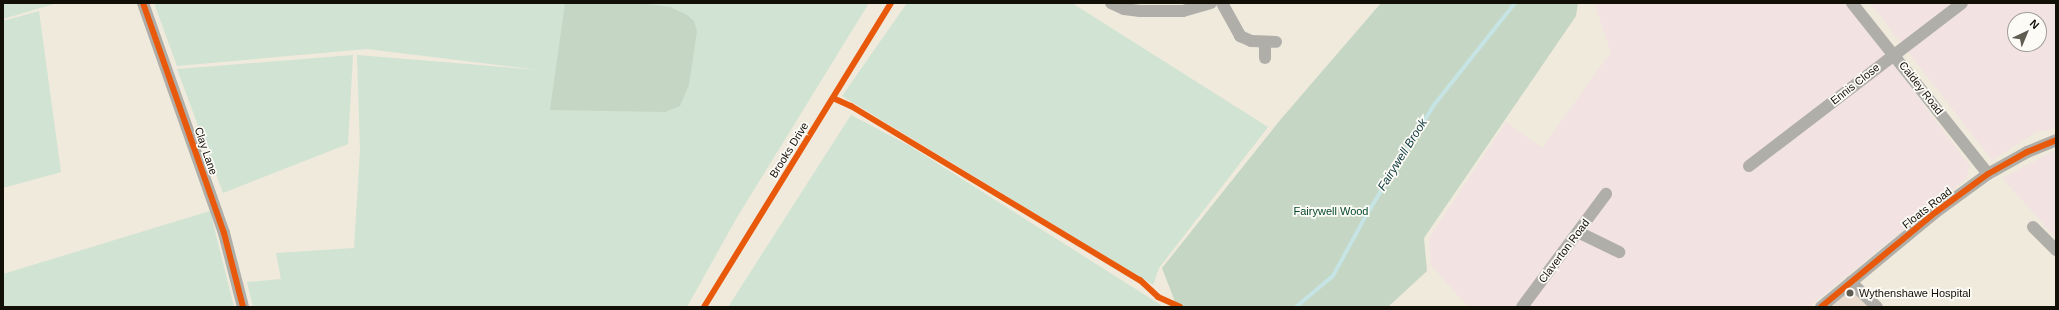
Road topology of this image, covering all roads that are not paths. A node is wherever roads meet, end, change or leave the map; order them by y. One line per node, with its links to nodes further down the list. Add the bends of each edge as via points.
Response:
1 (143, 3): 18 (street, Clay Lane, via 224,233)
2 (1111, 3): 3 (street, via 1124,9 1140,11 1183,11)
3 (1211, 3)
4 (1222, 3): 8 (street, via 1240,36 1247,40 1270,42)
5 (1852, 3): 7 (street, Caldey Road)
6 (1962, 3): 7 (street, Ennis Close)
7 (1894, 53): 10 (street, Ennis Close); 11 (street, Caldey Road)
8 (1265, 58)
9 (2056, 140): 11 (street, Floats Road, via 2027,152)
10 (1749, 166)
11 (1988, 174): 17 (street, Floats Road, via 1936,212)
12 (1606, 194): 14 (street, Claverton Road)
13 (2033, 227): 15 (street)
14 (1578, 232): 16 (street); 19 (street, Claverton Road)
15 (2056, 250)
16 (1619, 252)
17 (1851, 282): 20 (street, Floats Road); 21 (street)
18 (243, 307)
19 (1522, 307)
20 (1821, 307)
21 (1877, 307)

